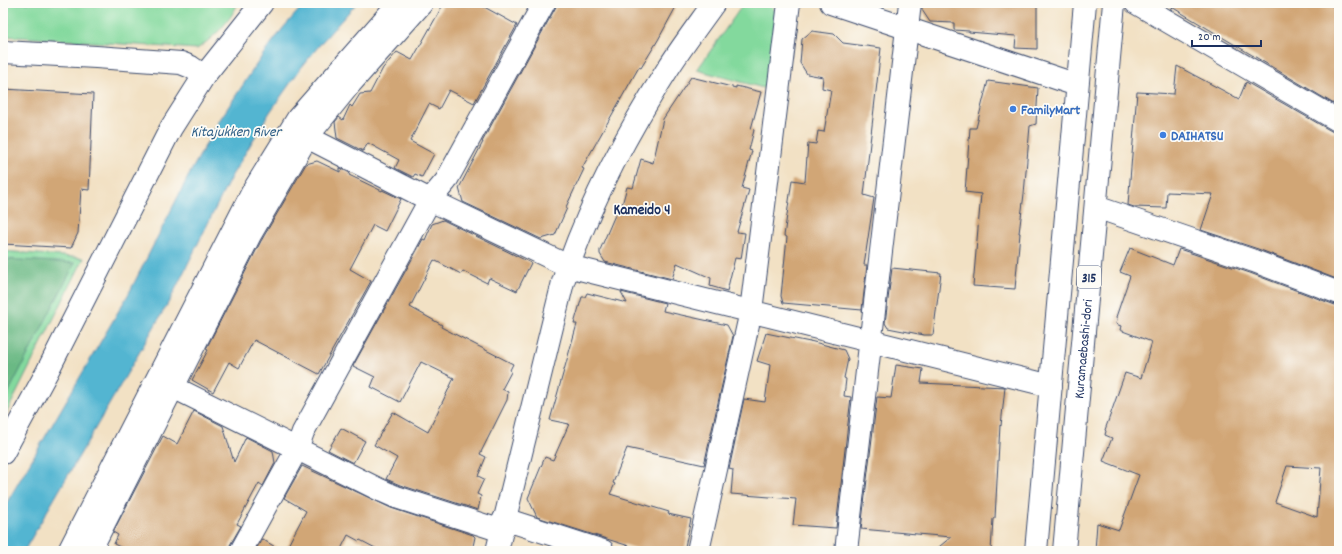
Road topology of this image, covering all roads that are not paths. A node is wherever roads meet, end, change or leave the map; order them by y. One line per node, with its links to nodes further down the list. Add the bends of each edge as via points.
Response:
1 (262, 3): 14 (street)
2 (399, 3): 29 (street, via 298,118 253,191)
3 (422, 3): 17 (street)
4 (544, 3): 18 (street, via 446,181)
5 (714, 3): 20 (street, via 669,66 611,167)
6 (789, 3): 22 (street)
7 (831, 3): 12 (street)
8 (910, 3): 12 (street)
9 (1085, 3): 15 (street, Kuramaebashi-dori / 315)
10 (1114, 3): 19 (street, Kuramaebashi-dori / 315)
11 (1136, 3): 16 (street)
12 (907, 28): 15 (street); 23 (street)
13 (3, 52): 14 (street, via 181,63)
14 (204, 76): 27 (street, via 171,128)
15 (1077, 85): 24 (street, Kuramaebashi-dori / 315)
16 (1339, 121)
17 (307, 137): 18 (street); 25 (street, via 250,235)
18 (430, 200): 20 (street); 26 (street, via 303,432)
19 (1096, 207): 21 (street); 36 (street, Kuramaebashi-dori / 315)
20 (568, 266): 22 (street); 28 (street)
21 (1339, 293)
22 (751, 311): 23 (street); 33 (street)
23 (870, 342): 24 (street); 34 (street)
24 (1051, 386): 35 (street, Kuramaebashi-dori / 315)
25 (173, 387): 26 (street); 30 (street)
26 (297, 449): 28 (street, via 396,497); 31 (street)
27 (3, 453)
28 (501, 534): 32 (street)
29 (69, 551)
30 (90, 551)
31 (242, 551)
32 (602, 551)
33 (698, 551)
34 (846, 551)
35 (1036, 551)
36 (1064, 551)

